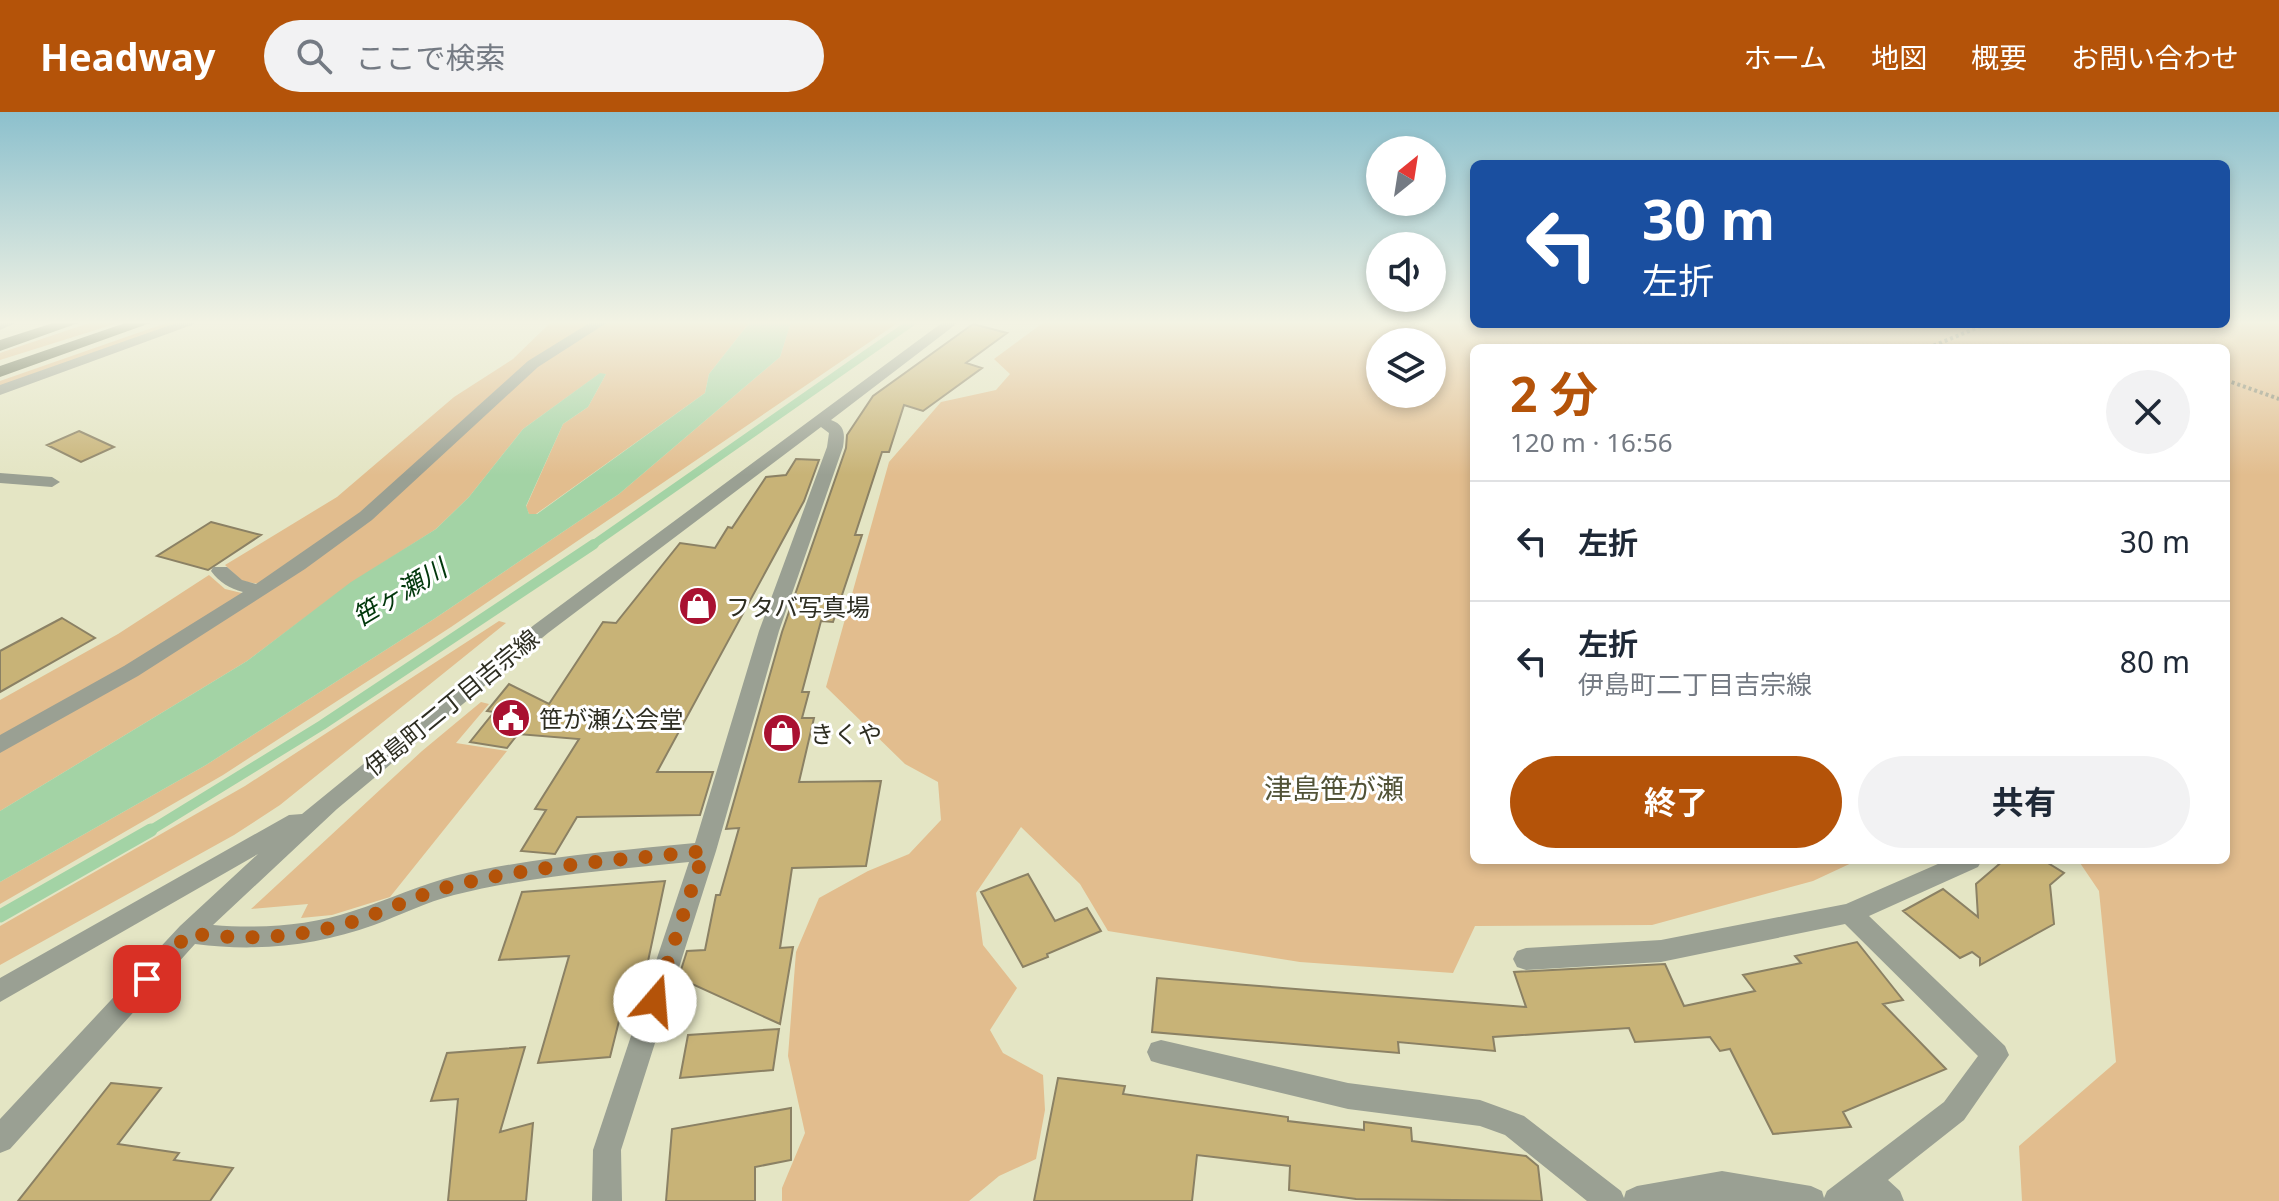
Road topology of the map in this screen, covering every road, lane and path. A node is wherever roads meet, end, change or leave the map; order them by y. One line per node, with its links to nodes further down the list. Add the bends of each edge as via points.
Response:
1 (49, 373): 5 (street)
2 (523, 373): 11 (street, via 366,516)
3 (884, 373): 7 (street, 伊島町二丁目吉宗線)
4 (2230, 381): 6 (path)
5 (0, 390)
6 (2279, 399)
7 (819, 421): 13 (street, 伊島町二丁目吉宗線, via 489,669); 14 (street, via 833,426 835,447 769,631)
8 (0, 478): 9 (street)
9 (52, 482)
10 (220, 571): 11 (street, via 235,584)
11 (259, 590): 12 (street)
12 (0, 745)
13 (329, 803): 17 (street, 伊島町二丁目吉宗線); 19 (street)
14 (704, 851): 17 (street, via 514,872 453,885 298,935); 23 (street, via 607,1150)
15 (1961, 864): 16 (street)
16 (1850, 913): 18 (street, via 1661,951); 22 (street, via 1995,1055 1954,1111)
17 (189, 933): 21 (street, 伊島町二丁目吉宗線)
18 (1526, 959)
19 (0, 991)
20 (1161, 1052): 24 (street, via 1348,1096 1480,1113 1514,1125)
21 (0, 1139)
22 (1865, 1180): 27 (street); 28 (street)
23 (607, 1201)
24 (1610, 1201)
25 (1637, 1201): 26 (street, via 1722,1185)
26 (1811, 1201)
27 (1838, 1201)
28 (1889, 1201)

